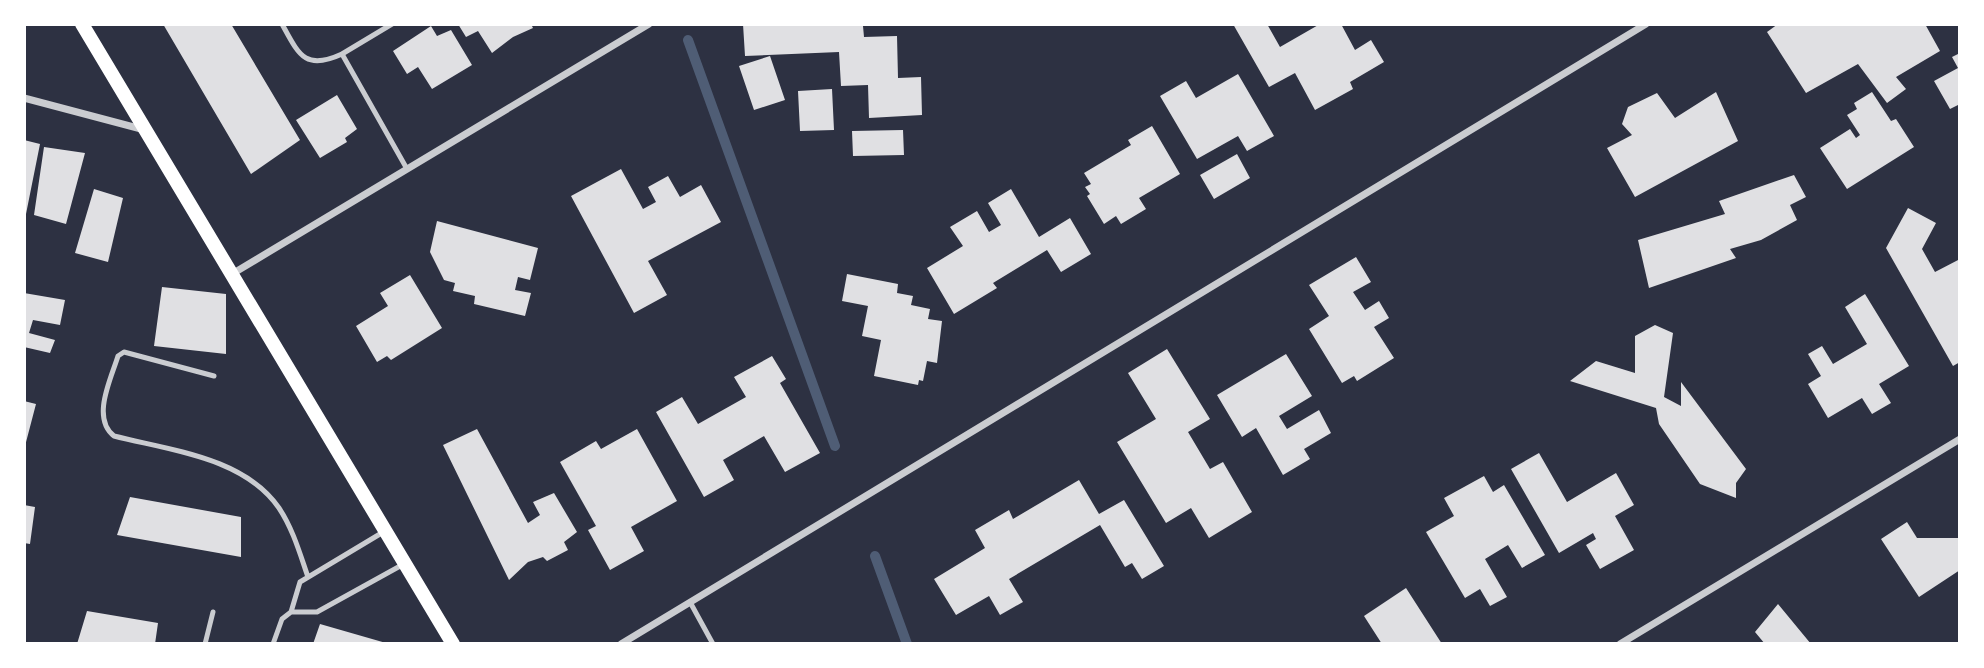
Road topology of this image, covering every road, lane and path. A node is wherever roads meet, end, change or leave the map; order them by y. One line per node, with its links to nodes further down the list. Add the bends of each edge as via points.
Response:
1 (82, 24): 8 (main road)
2 (282, 24): 6 (lane, via 299,54 312,61 322,63)
3 (392, 24): 6 (lane)
4 (649, 24): 9 (street)
5 (1646, 24): 16 (street)
6 (342, 54): 9 (lane)
7 (24, 98): 8 (street)
8 (146, 130): 10 (main road)
9 (407, 169): 10 (street)
10 (232, 274): 13 (main road)
11 (214, 376): 15 (lane, via 124,352 118,356 105,402 106,429 114,436 228,467 248,478 278,507 292,531)
12 (1959, 439): 24 (street)
13 (386, 531): 14 (main road); 15 (lane)
14 (405, 563): 18 (lane, via 317,612); 21 (main road)
15 (308, 578): 18 (lane, via 300,582)
16 (690, 602): 22 (street); 23 (lane)
17 (213, 612): 19 (lane)
18 (291, 612): 20 (lane, via 282,619)
19 (205, 643)
20 (272, 643)
21 (453, 643)
22 (621, 643)
23 (713, 643)
24 (1620, 643)

